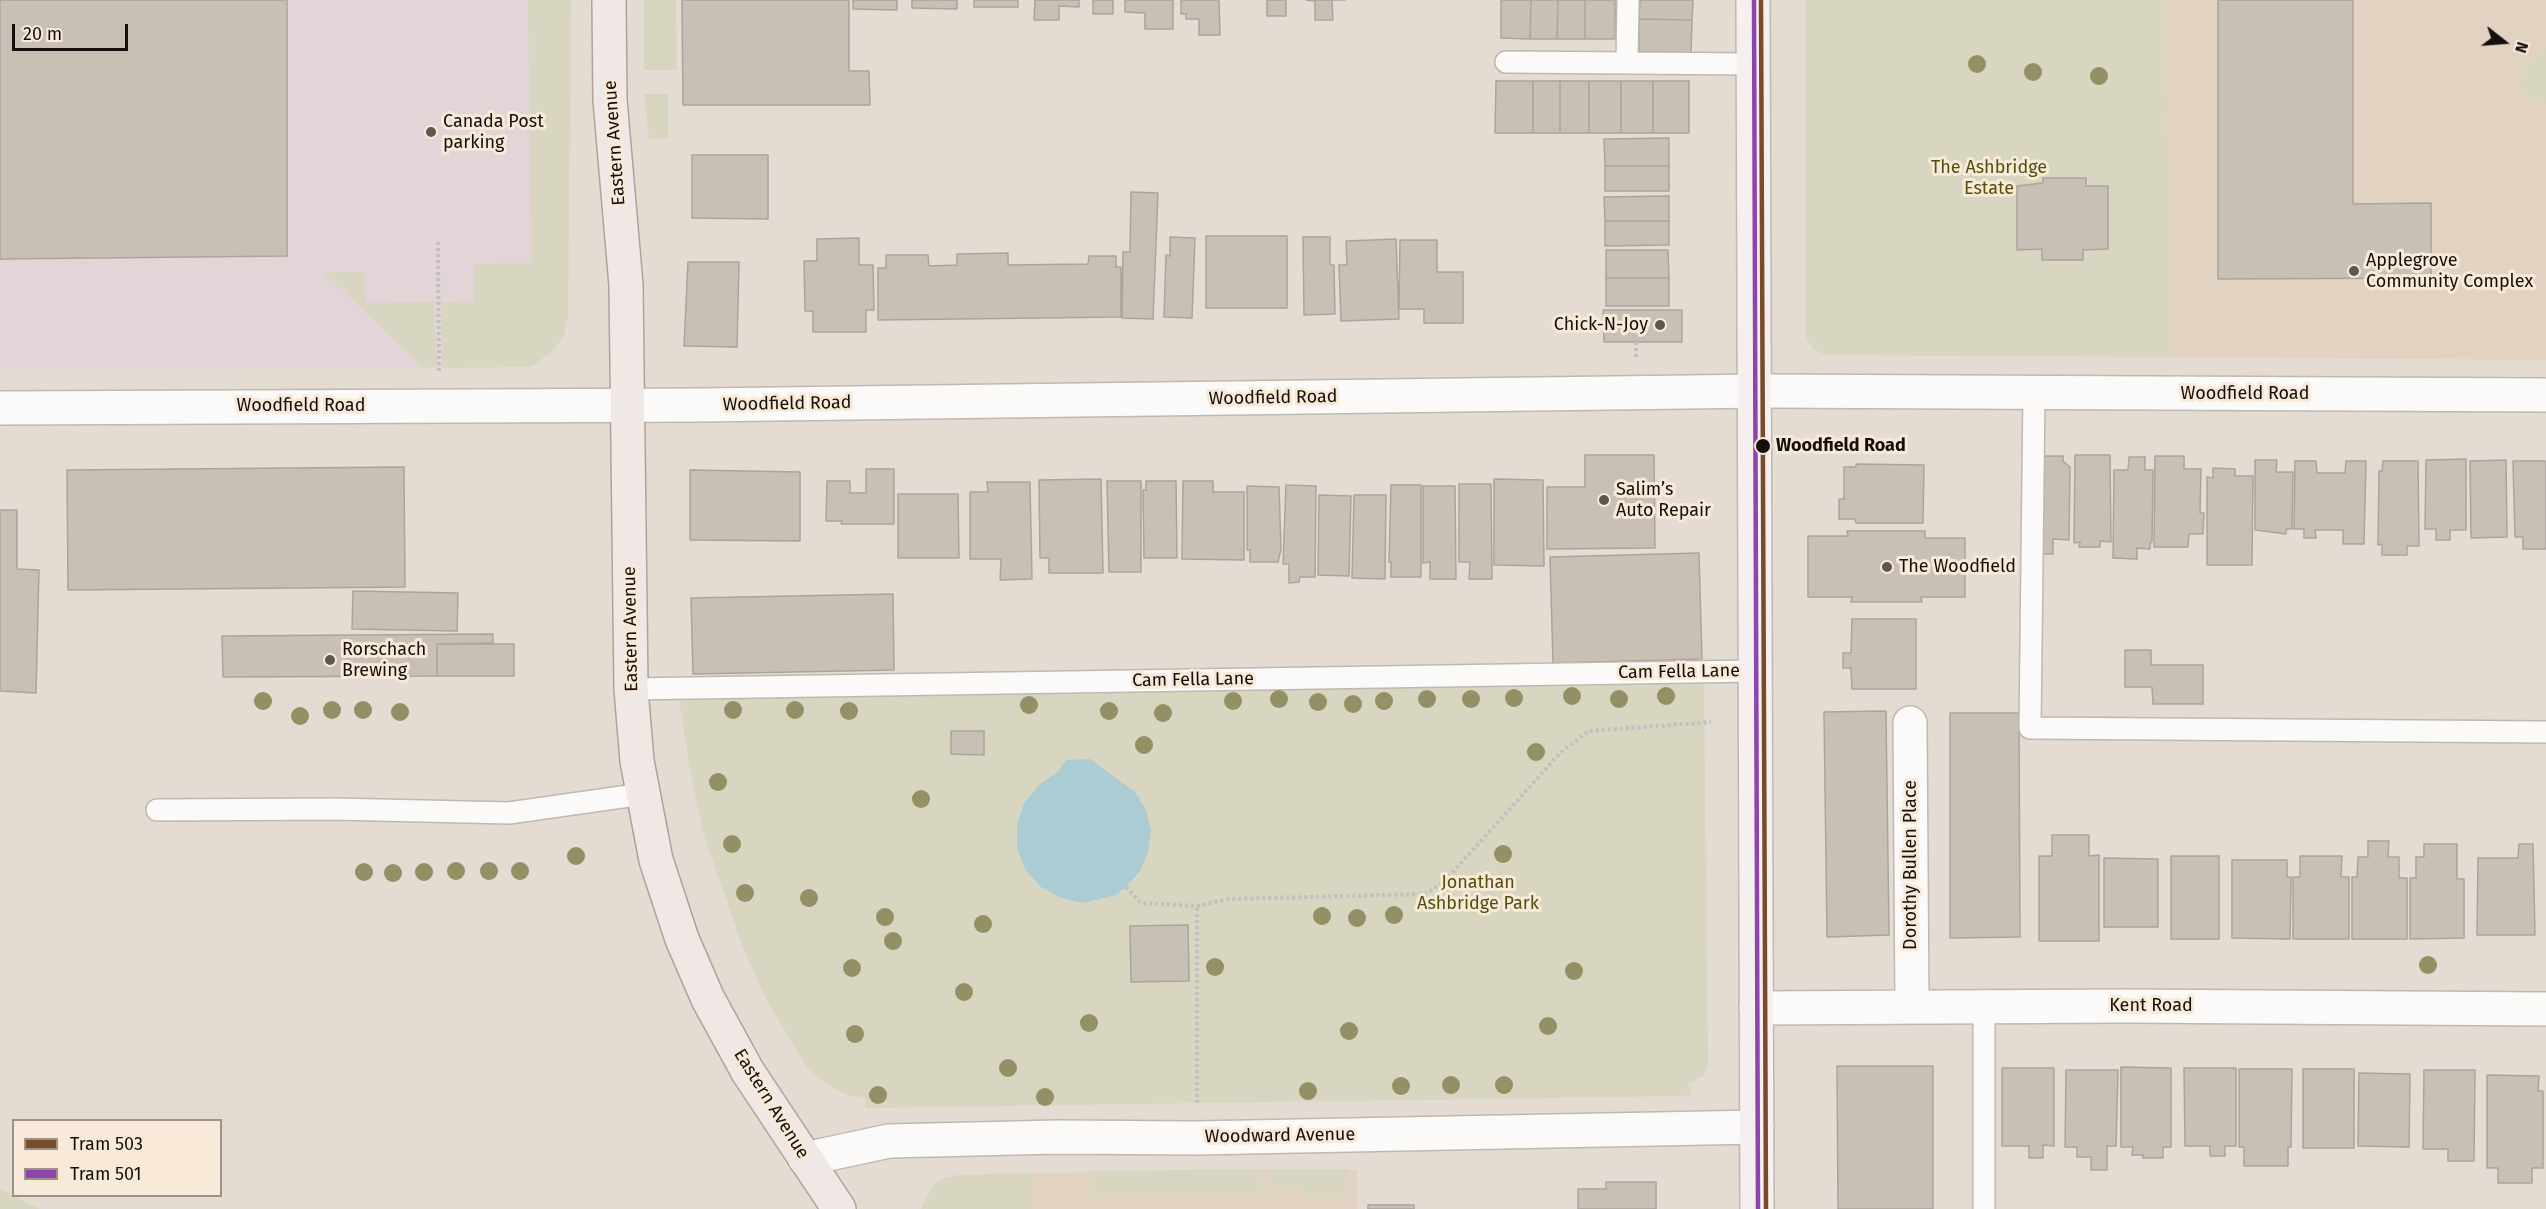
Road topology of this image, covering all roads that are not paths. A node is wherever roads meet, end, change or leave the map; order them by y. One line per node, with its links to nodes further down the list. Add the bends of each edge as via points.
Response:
1 (609, 0): 10 (main road, Eastern Avenue, via 610,100 626,285)
2 (1628, 0): 5 (lane)
3 (1753, 0): 6 (main road)
4 (1506, 62): 5 (lane)
5 (1627, 63): 6 (lane)
6 (1753, 64): 7 (main road)
7 (1754, 391): 8 (street, Woodfield Road); 10 (street, Woodfield Road); 12 (main road)
8 (2034, 392): 9 (street, Woodfield Road); 15 (lane, via 2030,728)
9 (2546, 395)
10 (628, 404): 11 (street, Woodfield Road); 13 (main road, Eastern Avenue)
11 (0, 408)
12 (1754, 671): 13 (lane, Cam Fella Lane); 20 (main road)
13 (632, 689): 16 (main road, Eastern Avenue)
14 (1910, 723): 18 (street, Dorothy Bullen Place)
15 (2546, 732)
16 (643, 794): 17 (lane, via 508,813); 23 (main road, Eastern Avenue, via 656,860 682,939 708,999 747,1072)
17 (157, 810)
18 (1912, 1007): 19 (street, Kent Road); 20 (street, Kent Road)
19 (1984, 1007): 21 (street, Kent Road); 26 (lane)
20 (1756, 1008): 22 (main road)
21 (2546, 1009)
22 (1757, 1126): 23 (street, Woodward Avenue, via 890,1141); 25 (main road)
23 (805, 1159): 24 (main road, Eastern Avenue)
24 (839, 1209)
25 (1757, 1209)
26 (1984, 1209)

